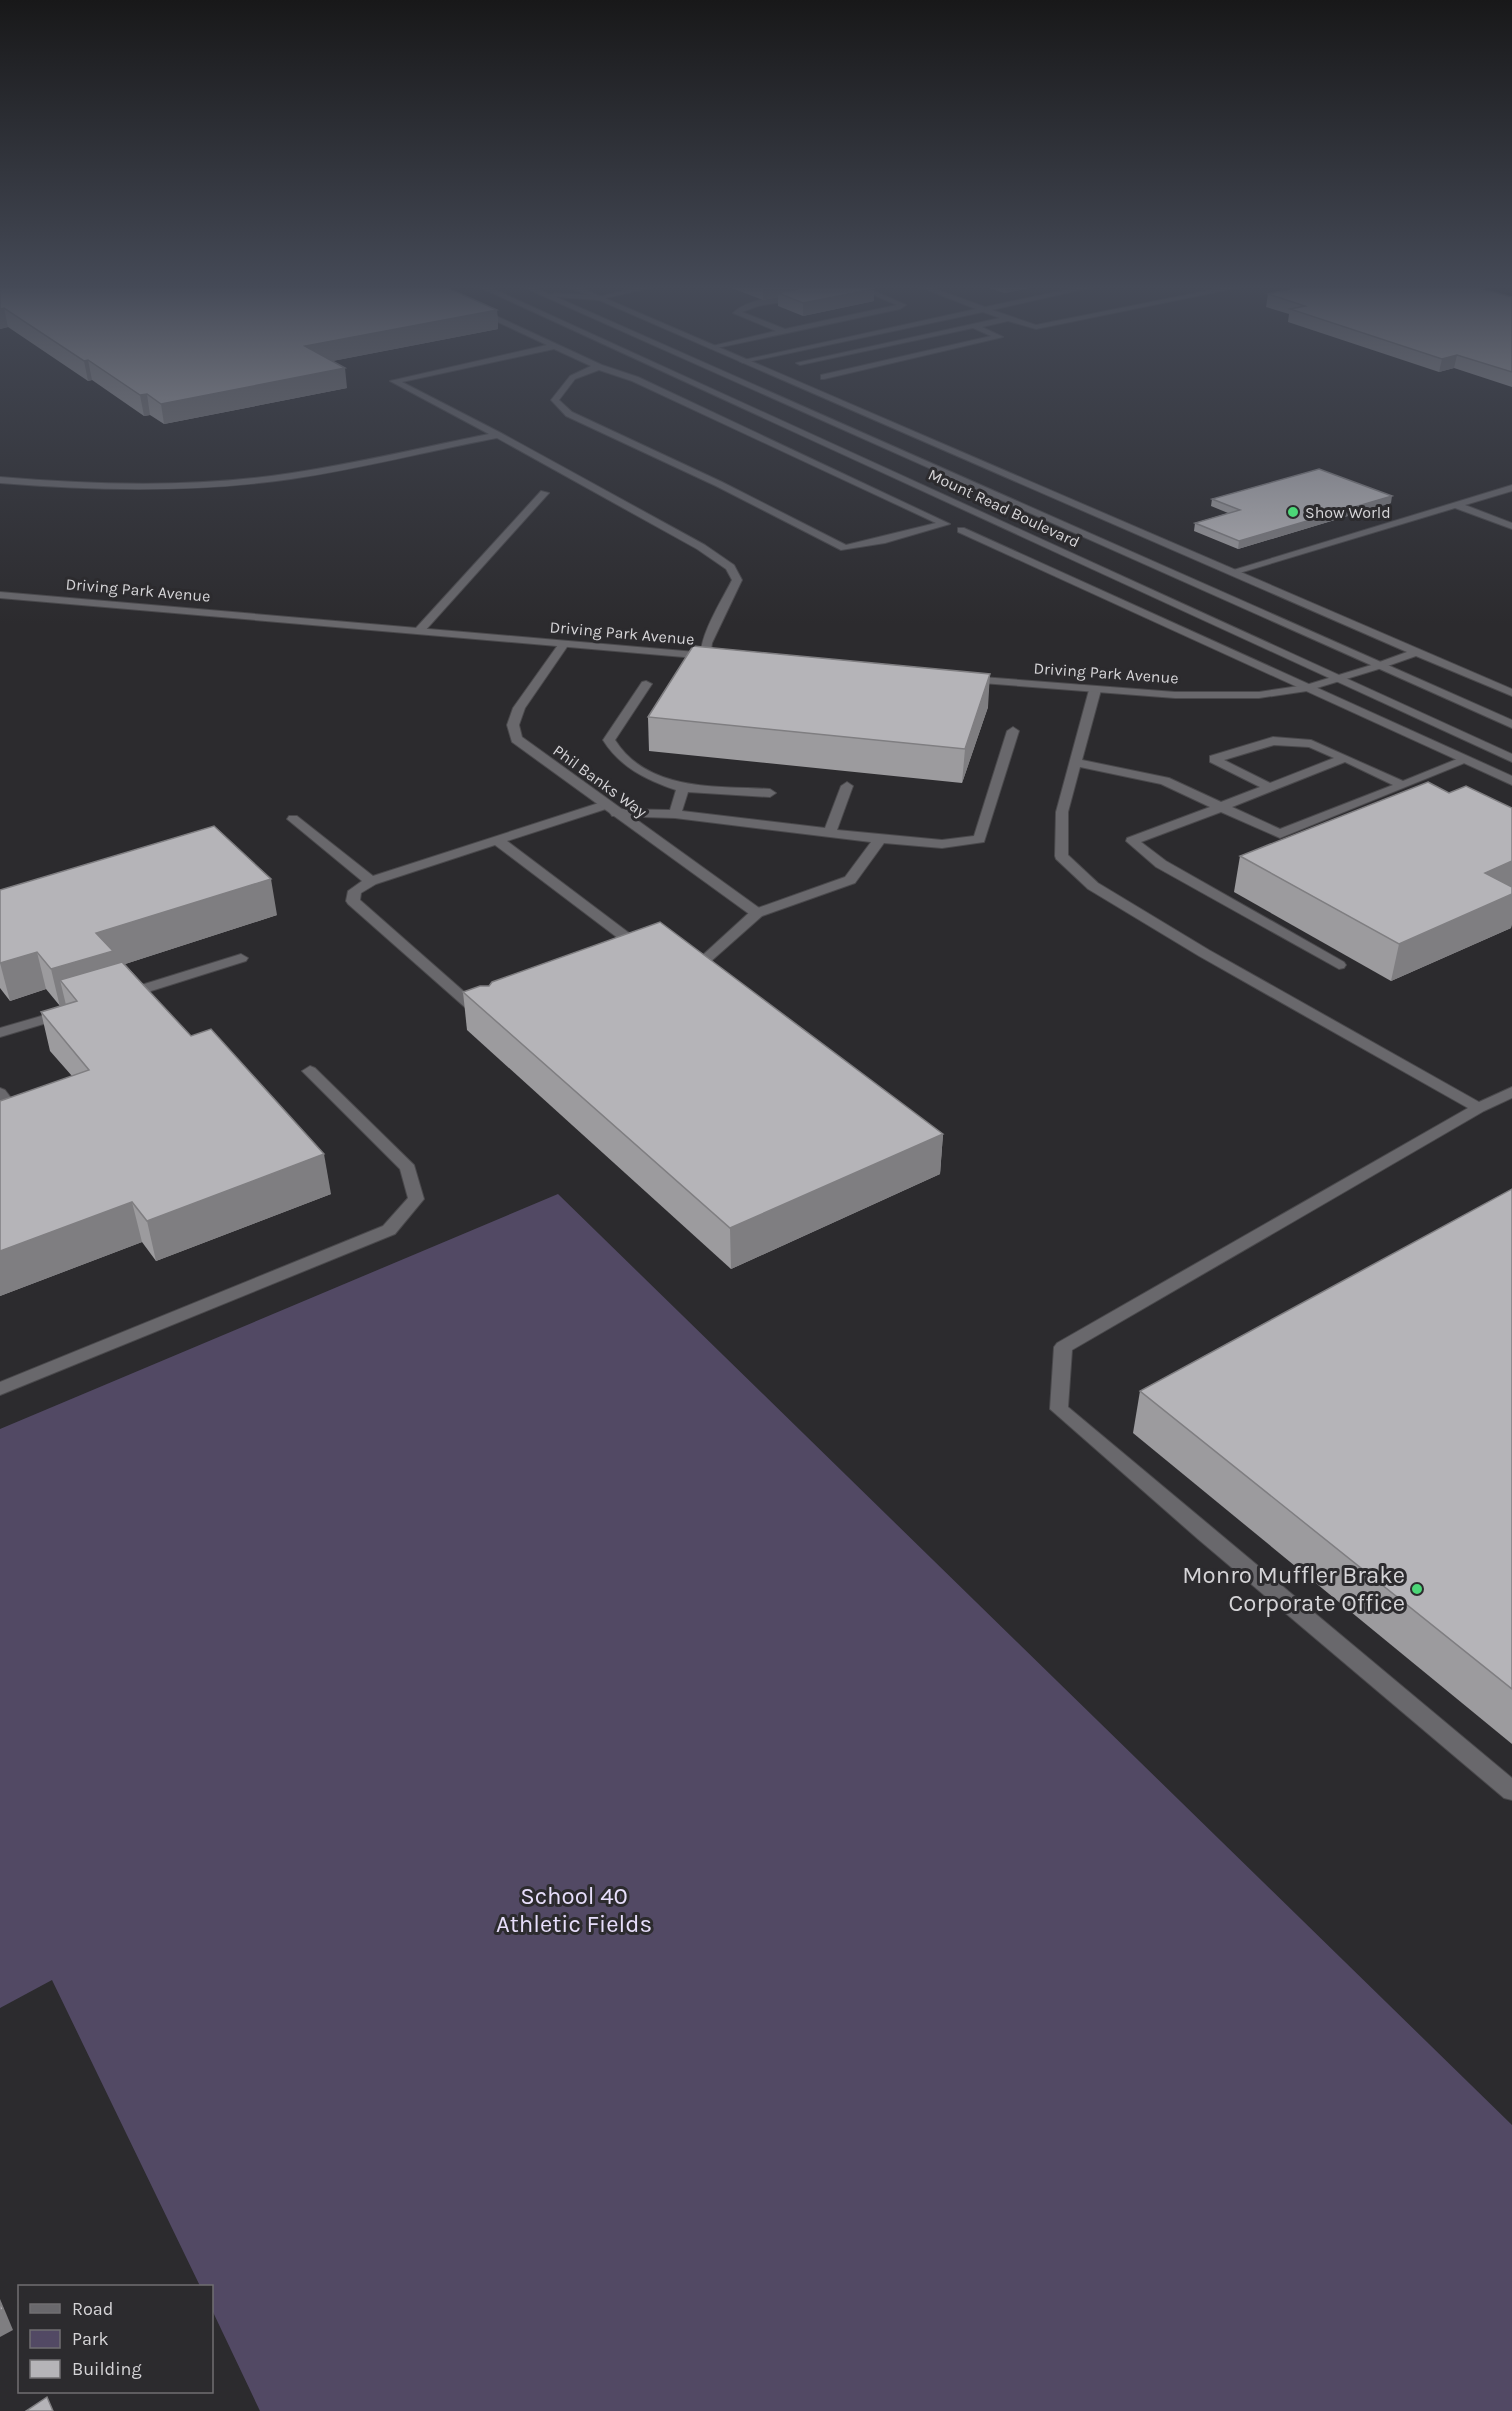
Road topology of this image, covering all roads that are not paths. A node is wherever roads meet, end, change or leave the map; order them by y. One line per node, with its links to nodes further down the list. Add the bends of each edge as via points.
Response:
1 (430, 400): 7 (street)
2 (555, 400): 12 (street, via 569,414 845,548)
3 (677, 400): 12 (street, Mount Read Boulevard)
4 (728, 400): 21 (street, Mount Read Boulevard)
5 (779, 400): 19 (street, Mount Read Boulevard)
6 (832, 400): 14 (street, Mount Read Boulevard)
7 (498, 435): 8 (street, via 291,476 180,486 70,486); 17 (street, Driving Park Avenue, via 701,547 730,567 737,580 707,643 712,657)
8 (0, 480)
9 (1512, 488): 11 (street)
10 (544, 492): 16 (street)
11 (1455, 505): 13 (street); 14 (street)
12 (945, 524): 23 (street, Mount Read Boulevard)
13 (1512, 526)
14 (1232, 572): 18 (street, Mount Read Boulevard)
15 (0, 595): 16 (street, Driving Park Avenue)
16 (419, 631): 17 (street, Driving Park Avenue)
17 (564, 644): 39 (street, Phil Banks Way, via 519,708 513,725 516,739)
18 (1416, 652): 19 (street, Driving Park Avenue); 25 (street, Mount Read Boulevard)
19 (1378, 666): 21 (street, Driving Park Avenue); 26 (street, Mount Read Boulevard)
20 (956, 678): 24 (street, Driving Park Avenue)
21 (1338, 680): 23 (street, Driving Park Avenue); 29 (street, Mount Read Boulevard)
22 (646, 684): 35 (street, via 609,740 615,752 658,781)
23 (1306, 688): 24 (street, Driving Park Avenue, via 1226,696); 30 (street, Mount Read Boulevard)
24 (1095, 690): 31 (street)
25 (1512, 693)
26 (1512, 724)
27 (1013, 731): 43 (street, via 979,838 942,844)
28 (1346, 758): 33 (street); 36 (street); 36 (street, via 1311,744 1273,741 1214,759)
29 (1512, 758)
30 (1466, 760): 32 (street, Mount Read Boulevard); 33 (street)
31 (1076, 762): 38 (street, via 1165,781); 58 (street, via 1062,813 1061,856 1093,886)
32 (1512, 781)
33 (1403, 785): 38 (street, via 1280,834)
34 (847, 786): 42 (street)
35 (683, 788): 37 (street); 40 (street)
36 (1270, 788): 38 (street)
37 (770, 793)
38 (1221, 807): 49 (street, via 1132,841 1161,864)
39 (610, 809): 40 (street); 44 (street); 46 (street, Phil Banks Way)
40 (675, 814): 42 (street)
41 (293, 819): 45 (street)
42 (830, 832): 43 (street)
43 (880, 839): 46 (street, via 850,880)
44 (497, 840): 45 (street); 47 (street)
45 (371, 881): 53 (street, via 355,891 353,901)
46 (757, 913): 50 (street, via 701,963)
47 (640, 948)
48 (242, 958): 51 (street)
49 (1339, 965)
50 (720, 978)
51 (110, 999)
52 (77, 1009): 54 (street)
53 (487, 1019)
54 (0, 1033)
55 (310, 1071): 60 (street, via 408,1168 416,1199 389,1230)
56 (1512, 1092): 58 (street)
57 (0, 1093): 59 (street)
58 (1479, 1108): 61 (street, via 1063,1347 1059,1410)
59 (20, 1121)
60 (0, 1389)
61 (1512, 1791)

